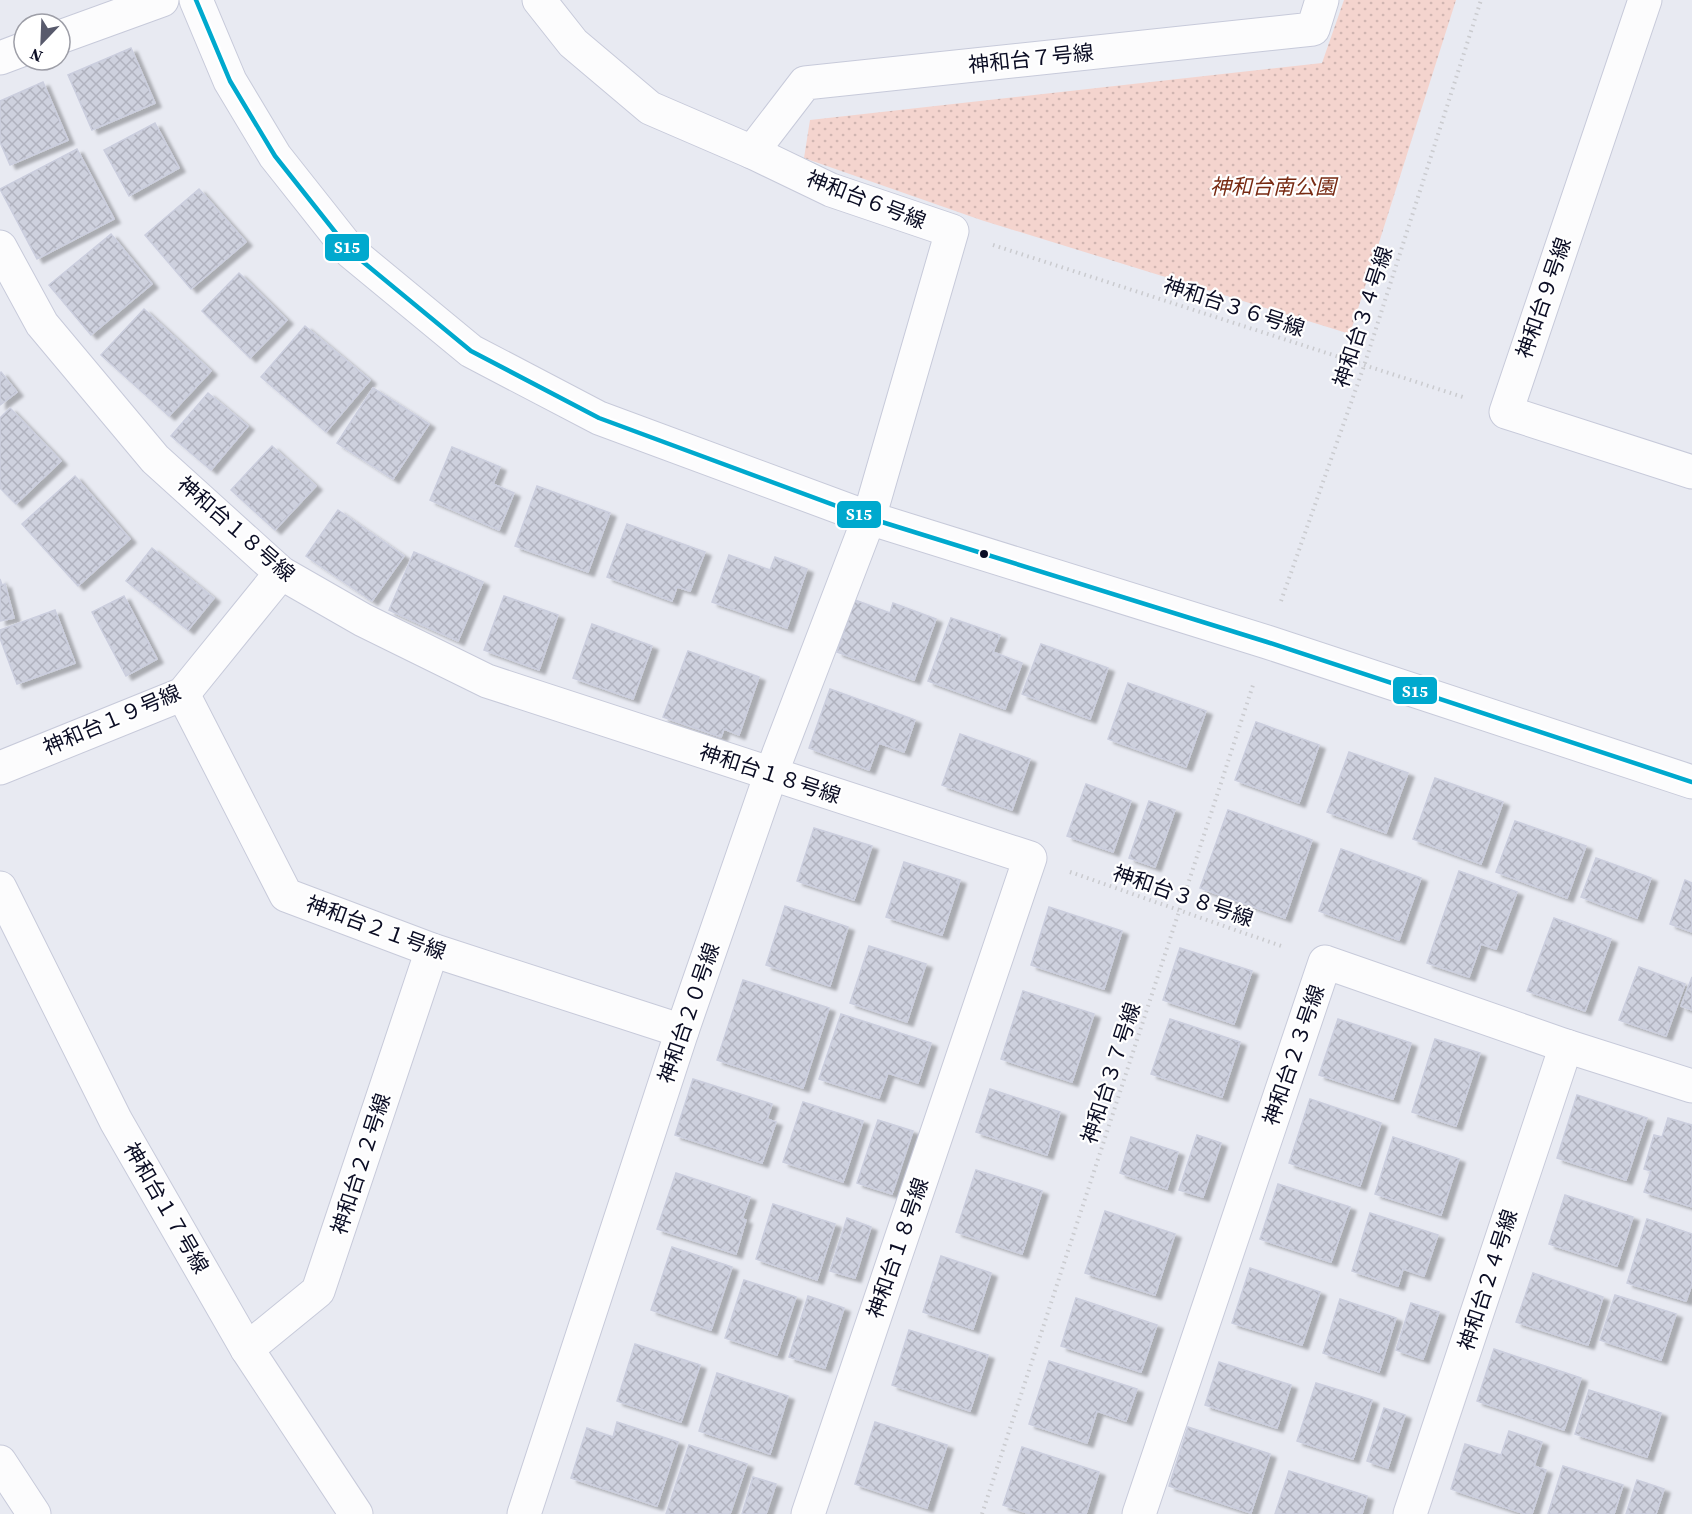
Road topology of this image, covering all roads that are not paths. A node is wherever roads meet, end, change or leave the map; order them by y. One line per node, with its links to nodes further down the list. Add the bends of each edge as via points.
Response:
1 (162, 0): 6 (street)
2 (196, 0): 10 (street, via 230,81 275,156 351,252 471,351 599,418)
3 (539, 0): 7 (street, 神和台６号線, via 573,43 650,108)
4 (1323, 0): 7 (street, 神和台７号線, via 1313,29 805,82)
5 (1645, 0): 9 (street, 神和台９号線, via 1506,412)
6 (72, 33)
7 (752, 152): 10 (street, 神和台６号線, via 831,190 952,231)
8 (0, 247): 11 (street, 神和台１８号線, via 42,324 155,459)
9 (1692, 472)
10 (869, 518): 14 (street, 神和台２０号線); 15 (street, via 1267,642)
11 (281, 573): 12 (street, 神和台１９号線); 14 (street, 神和台１８号線, via 363,620 487,681)
12 (183, 694): 13 (street, 神和台１９号線); 17 (street, 神和台２１号線, via 286,895)
13 (0, 768)
14 (771, 774): 18 (street, 神和台２０号線); 26 (street, 神和台１８号線, via 1030,858)
15 (1692, 782)
16 (0, 888): 21 (street, 神和台１７号線, via 116,1121)
17 (432, 950): 18 (street, 神和台２１号線); 21 (street, 神和台２２号線, via 318,1291)
18 (682, 1032): 25 (street, 神和台２０号線)
19 (1566, 1046): 20 (street, 神和台２３号線); 27 (street, 神和台２３号線, via 1325,962); 28 (street, 神和台２４号線)
20 (1692, 1086)
21 (247, 1349): 24 (street, 神和台１７号線)
22 (0, 1462): 23 (street)
23 (34, 1514)
24 (356, 1514)
25 (524, 1514)
26 (808, 1514)
27 (1139, 1514)
28 (1410, 1514)

